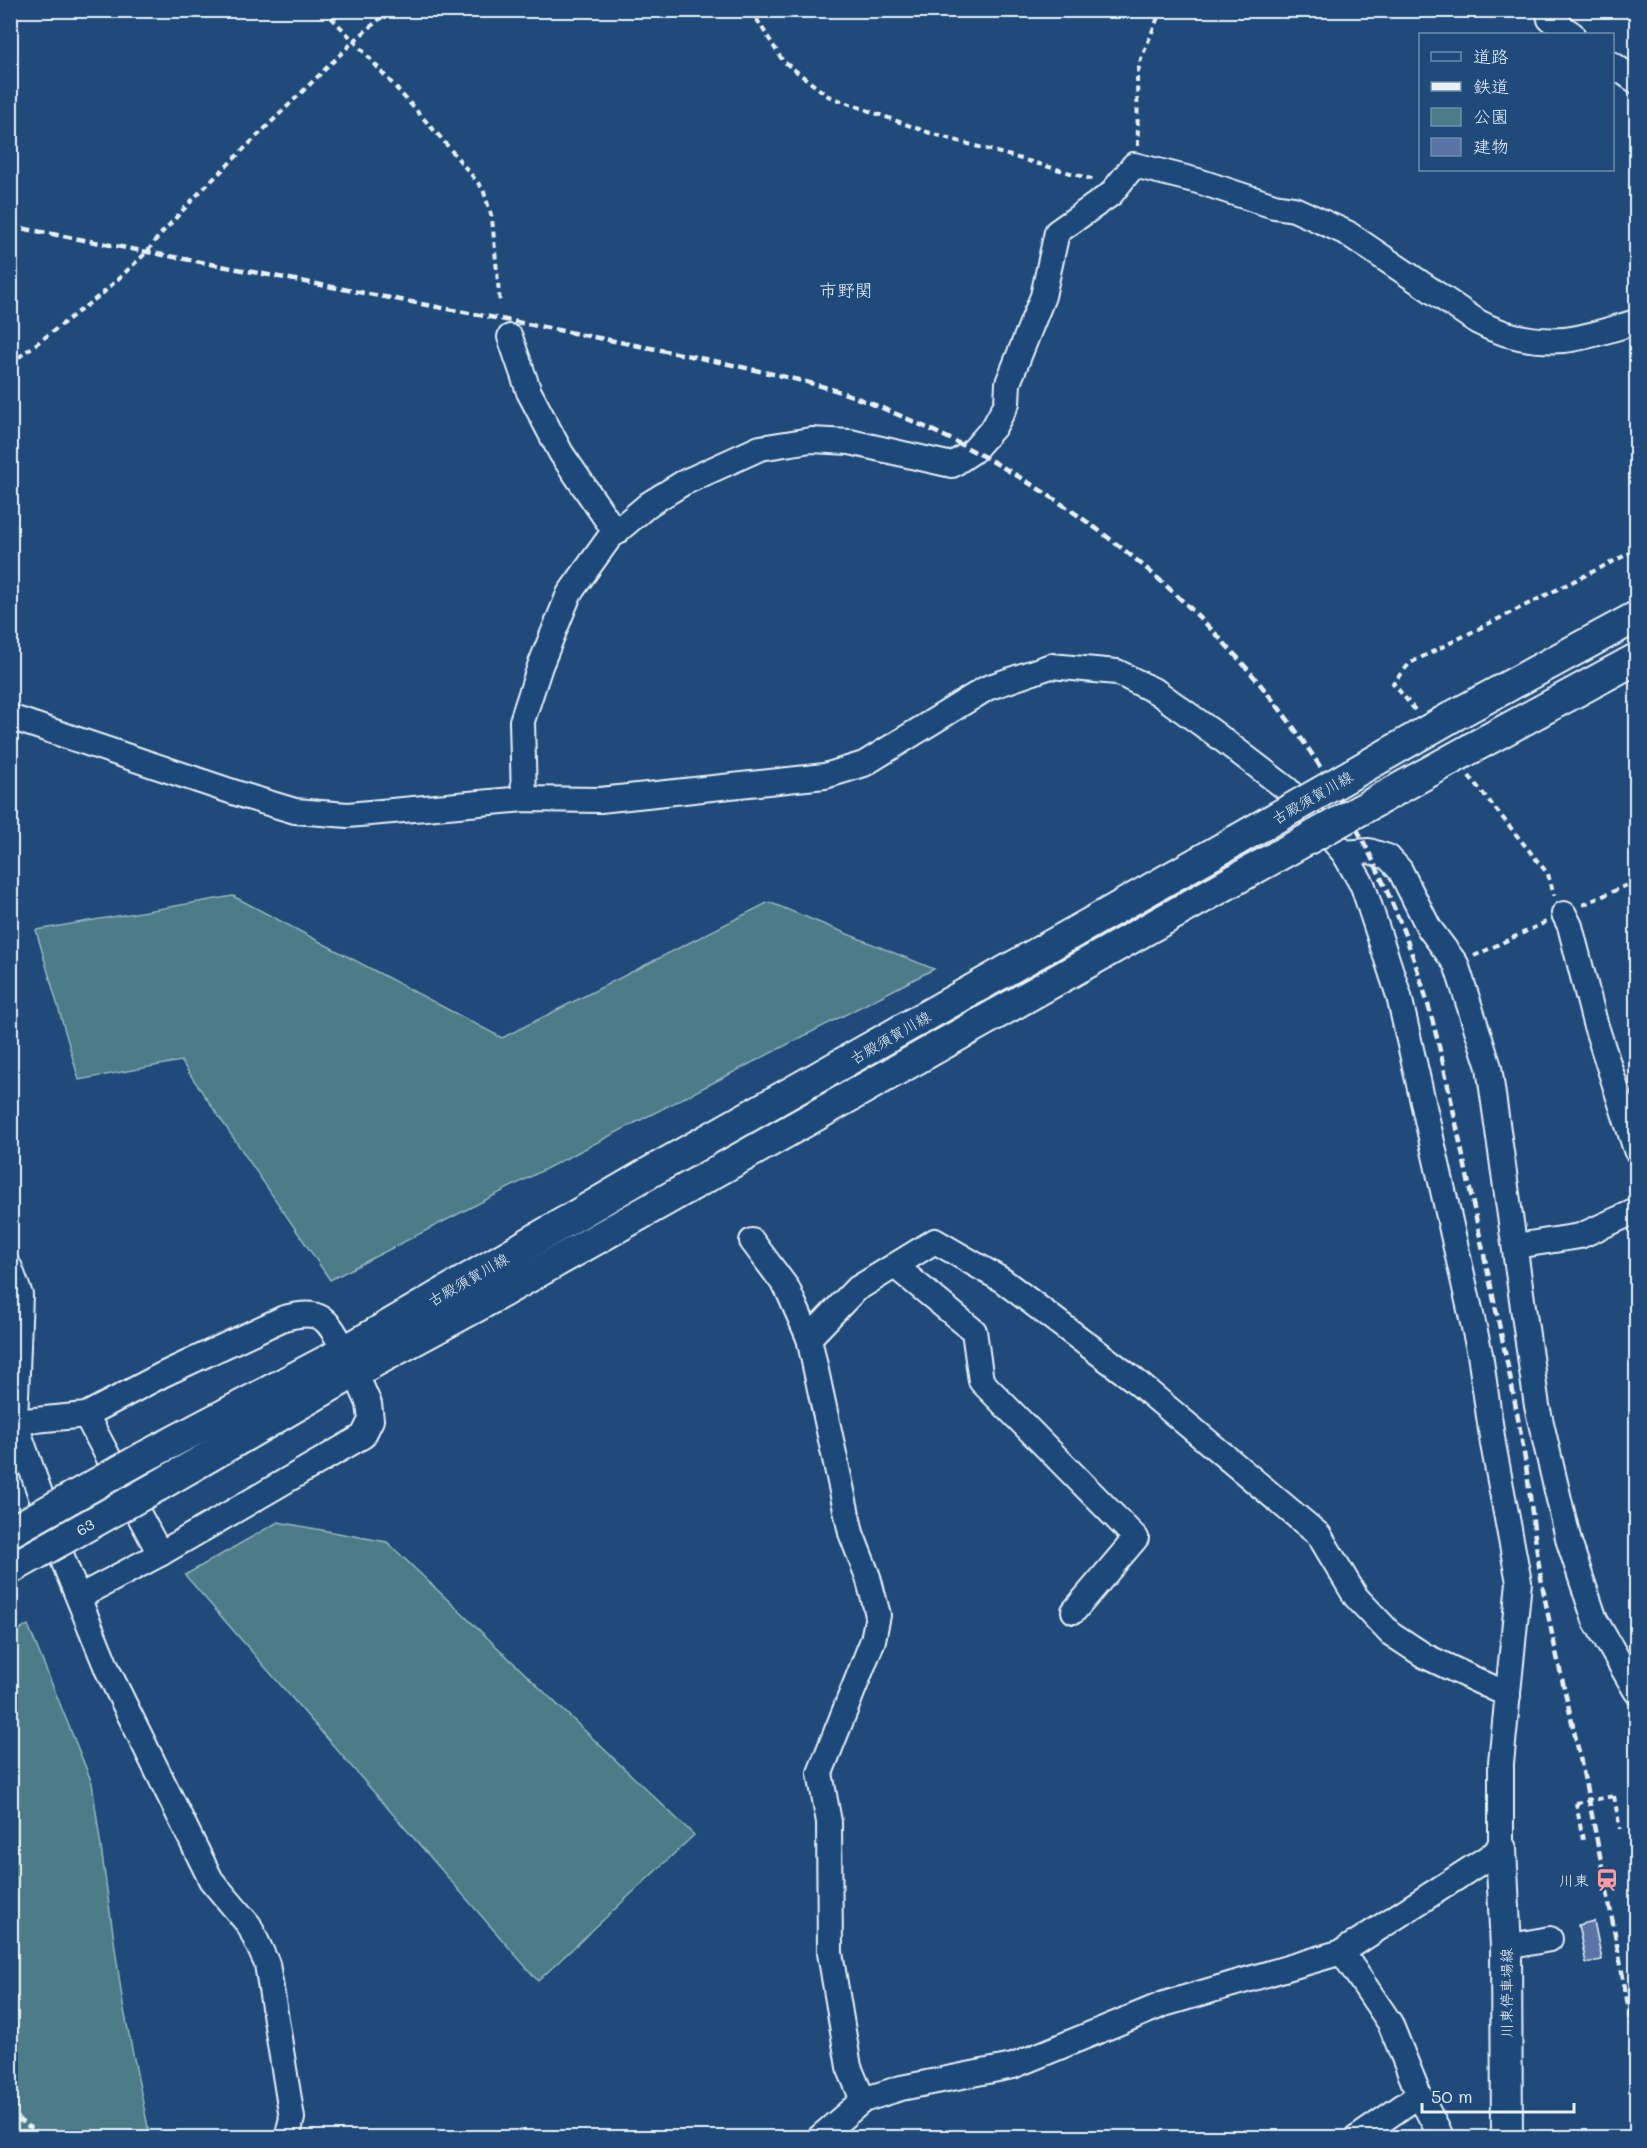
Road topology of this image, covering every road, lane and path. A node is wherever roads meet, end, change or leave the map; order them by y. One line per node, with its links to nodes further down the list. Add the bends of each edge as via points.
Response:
1 (324, 10): 7 (path)
2 (390, 10): 7 (path)
3 (751, 10): 11 (path, via 783,61 828,96 930,133)
4 (1161, 10): 10 (path, via 1137,76 1138,145)
5 (1548, 10): 6 (street, via 1550,19)
6 (1571, 33)
7 (354, 41): 12 (path, via 483,189 492,218); 15 (path, via 197,195 147,252 103,293)
8 (1614, 65): 9 (street)
9 (1636, 81)
10 (1134, 165): 11 (street); 13 (street, via 1274,206 1294,208 1347,233 1495,331 1521,338 1564,340)
11 (1116, 186): 16 (street, via 1111,194 1057,232 1044,296 1008,383 1007,403 994,427 973,451 952,465 850,442 811,440 760,448 683,483 649,504)
12 (500, 304)
13 (1636, 322)
14 (510, 337): 16 (street, via 529,392 561,453)
15 (10, 364)
16 (616, 533): 20 (street, via 569,594 540,666 522,722)
17 (1636, 617): 30 (main road, 古殿須賀川線 / 63, bridge, via 1455,715 645,1175)
18 (1636, 659): 30 (main road, 古殿須賀川線 / 63, bridge, via 1254,869 482,1305)
19 (10, 717): 20 (street, via 295,811 348,815)
20 (524, 799): 21 (street, via 600,800 825,776 864,764 987,688 1051,666 1117,672 1157,692 1287,789)
21 (1344, 853): 26 (street, via 1369,851 1388,857 1400,870 1429,928 1456,964 1490,1067); 40 (street, via 1363,886 1399,996 1480,1354 1519,1582)
22 (1564, 914): 23 (street)
23 (1636, 1150)
24 (1636, 1211): 26 (street, via 1580,1236)
25 (752, 1241): 29 (street, via 787,1288)
26 (1516, 1246): 39 (street, via 1537,1406 1569,1542 1595,1620)
27 (895, 1266): 29 (street, via 855,1290); 38 (street, via 974,1331 981,1381 1136,1538); 40 (street, via 935,1241 1002,1280 1133,1378 1319,1535 1356,1597 1390,1634 1425,1656)
28 (10, 1268): 32 (street, via 20,1295)
29 (809, 1338): 48 (street, via 851,1533 878,1615 873,1640 820,1773 829,1822 830,1953 849,2067)
30 (350, 1361): 31 (street, via 331,1326 318,1316 303,1313 284,1318 162,1375); 33 (main road, 古殿須賀川線 / 63); 34 (main road, 古殿須賀川線 / 63, bridge, via 144,1457); 35 (street, via 369,1404 371,1420 363,1436)
31 (86, 1415): 32 (street); 35 (street)
32 (15, 1422): 37 (street)
33 (158, 1486): 36 (main road, 63 / 63, bridge)
34 (10, 1532)
35 (160, 1554): 37 (street)
36 (10, 1569)
37 (79, 1597): 51 (street, via 108,1671 211,1880 249,1925 267,1964 292,2118)
38 (1074, 1611)
39 (1636, 1691)
40 (1508, 1695): 43 (street, via 1501,1762)
41 (1620, 1829): 42 (path, bridge, via 1614,1796 1576,1803)
42 (1583, 1840)
43 (1501, 1849): 45 (main road, 川東停車場線); 46 (street)
44 (1550, 1939): 45 (street)
45 (1506, 1947): 55 (main road, 川東停車場線)
46 (1342, 1953): 47 (street, via 1390,2023); 48 (street, via 1164,2004 1012,2066 901,2088)
47 (1419, 2096): 53 (street); 54 (street)
48 (863, 2100): 52 (street)
49 (10, 2113): 50 (path)
50 (49, 2138)
51 (288, 2138)
52 (819, 2138)
53 (1357, 2138)
54 (1442, 2138)
55 (1507, 2138)

